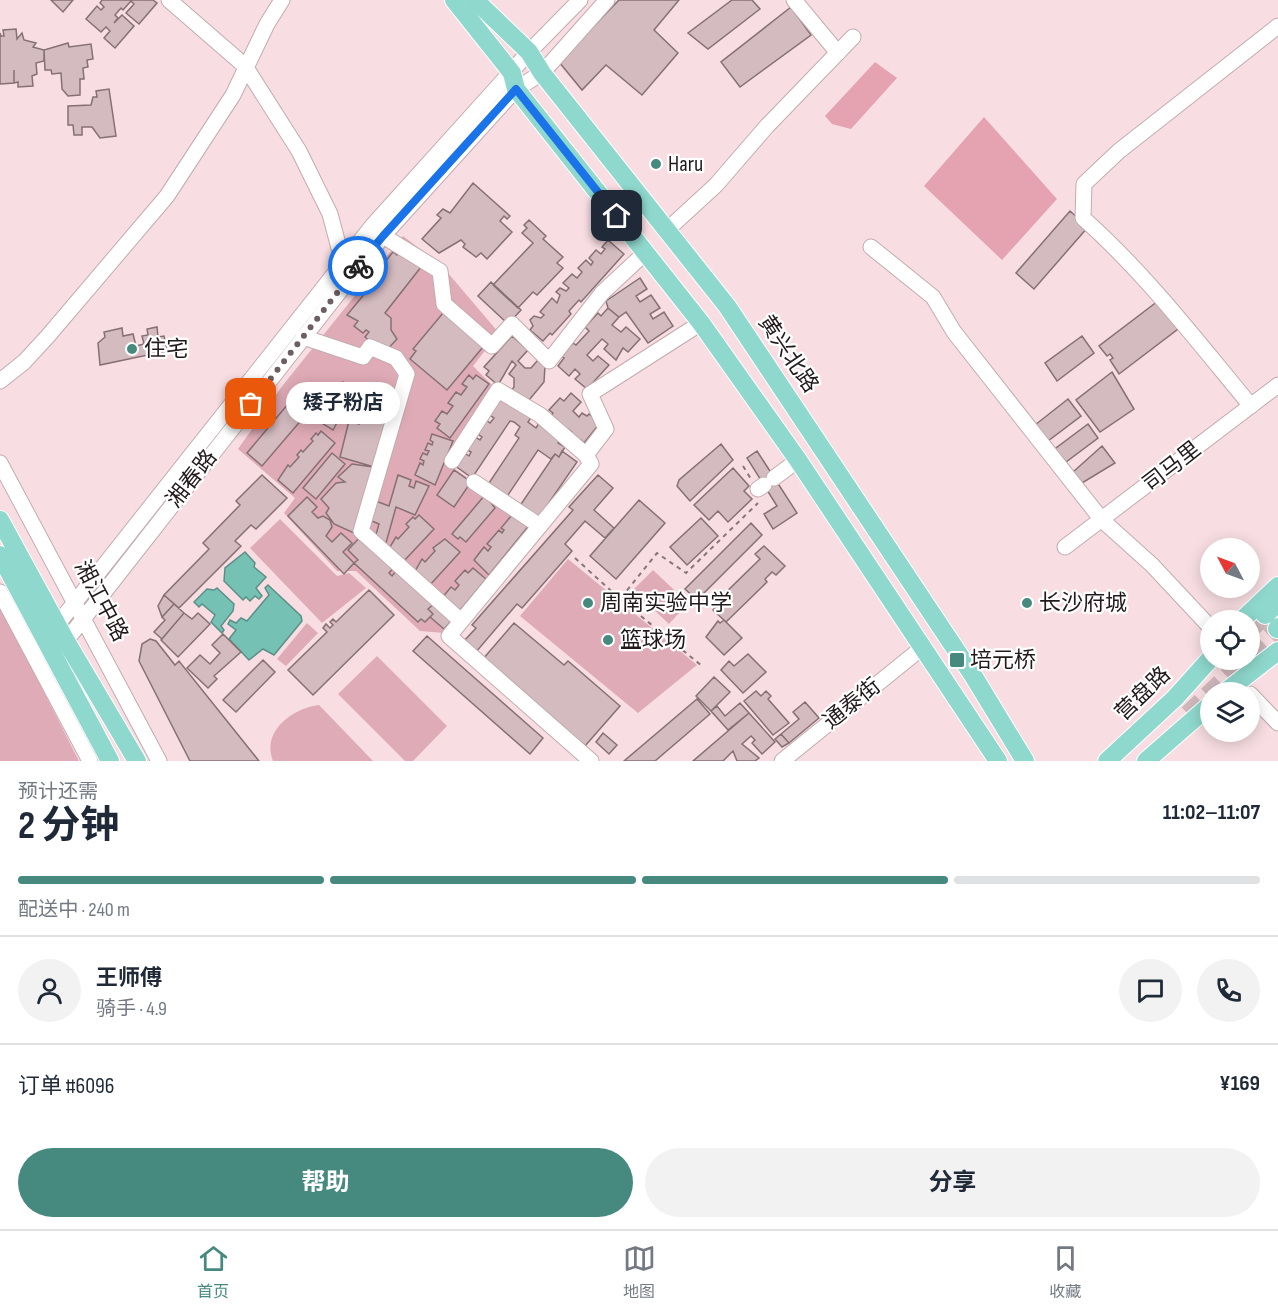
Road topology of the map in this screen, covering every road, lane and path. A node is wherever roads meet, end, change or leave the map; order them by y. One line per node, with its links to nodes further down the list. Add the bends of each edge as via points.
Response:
1 (169, 0): 12 (street)
2 (282, 0): 12 (street)
3 (454, 0): 14 (main road)
4 (475, 0): 10 (main road, 黄兴北路)
5 (580, 0): 10 (street, 湘春路)
6 (607, 0): 13 (street, 湘春路)
7 (794, 0): 11 (street)
8 (1278, 26): 24 (street, via 1119,151 1084,184 1083,218 1157,291)
9 (854, 37): 11 (street)
10 (529, 52): 13 (main road, 黄兴北路); 14 (street, 湘春路)
11 (838, 53): 15 (street, via 716,185)
12 (246, 66): 19 (street, via 299,151 330,214); 22 (street, via 233,95 167,196 48,336)
13 (542, 74): 14 (street, 湘春路); 15 (main road, 黄兴北路)
14 (514, 81): 16 (street, 湘春路); 18 (main road); 19 (street, 湘春路, via 374,225)
15 (667, 230): 63 (main road, 黄兴北路, via 727,306 974,677)
16 (383, 236): 18 (street, via 440,271 444,304 492,346 512,324 549,361 602,293); 21 (street, 湘春路)
17 (871, 247): 33 (street, via 933,297 954,332)
18 (646, 252): 20 (main road)
19 (343, 263): 41 (street, 湘春路)
20 (701, 323): 25 (street, via 590,394 606,429); 26 (main road)
21 (303, 337): 44 (street, 湘春路); 45 (street, via 363,357 370,347 396,358 407,374 361,531)
22 (0, 381)
23 (1278, 385): 24 (street, 司马里)
24 (1251, 406): 33 (street, 司马里)
25 (586, 455): 27 (street, via 540,415 498,390); 34 (street, via 591,464)
26 (798, 460): 31 (street); 48 (main road)
27 (452, 461)
28 (0, 463): 41 (street, 湘江中路)
29 (743, 466): 31 (path)
30 (474, 482): 34 (street)
31 (766, 484): 40 (path, via 763,497 686,573 657,554)
32 (0, 520): 46 (main road)
33 (1102, 520): 35 (street, 司马里); 43 (street)
34 (540, 526): 45 (street)
35 (1065, 547)
36 (0, 555): 47 (main road)
37 (575, 558): 40 (path)
38 (1278, 586): 42 (main road)
39 (0, 592): 47 (street)
40 (620, 599): 50 (path)
41 (75, 603): 44 (street, 湘江中路); 46 (street, 湘春路)
42 (1253, 610)
43 (1200, 616)
44 (83, 618): 46 (street, 湘春路); 59 (street, 湘江中路)
45 (461, 621): 60 (street, via 449,636)
46 (61, 633): 47 (street, 湘春路); 58 (main road)
47 (39, 647): 56 (street); 57 (main road)
48 (923, 647): 61 (street, 通泰街); 62 (main road)
49 (1278, 651): 52 (main road)
50 (702, 666)
51 (1200, 669): 64 (main road, 营盘路)
52 (1248, 682)
53 (1260, 707): 55 (street)
54 (1200, 714): 65 (main road)
55 (1278, 723)
56 (90, 761)
57 (110, 761)
58 (137, 761)
59 (159, 761)
60 (591, 761)
61 (782, 761)
62 (998, 761)
63 (1025, 761)
64 (1107, 761)
65 (1146, 761)

